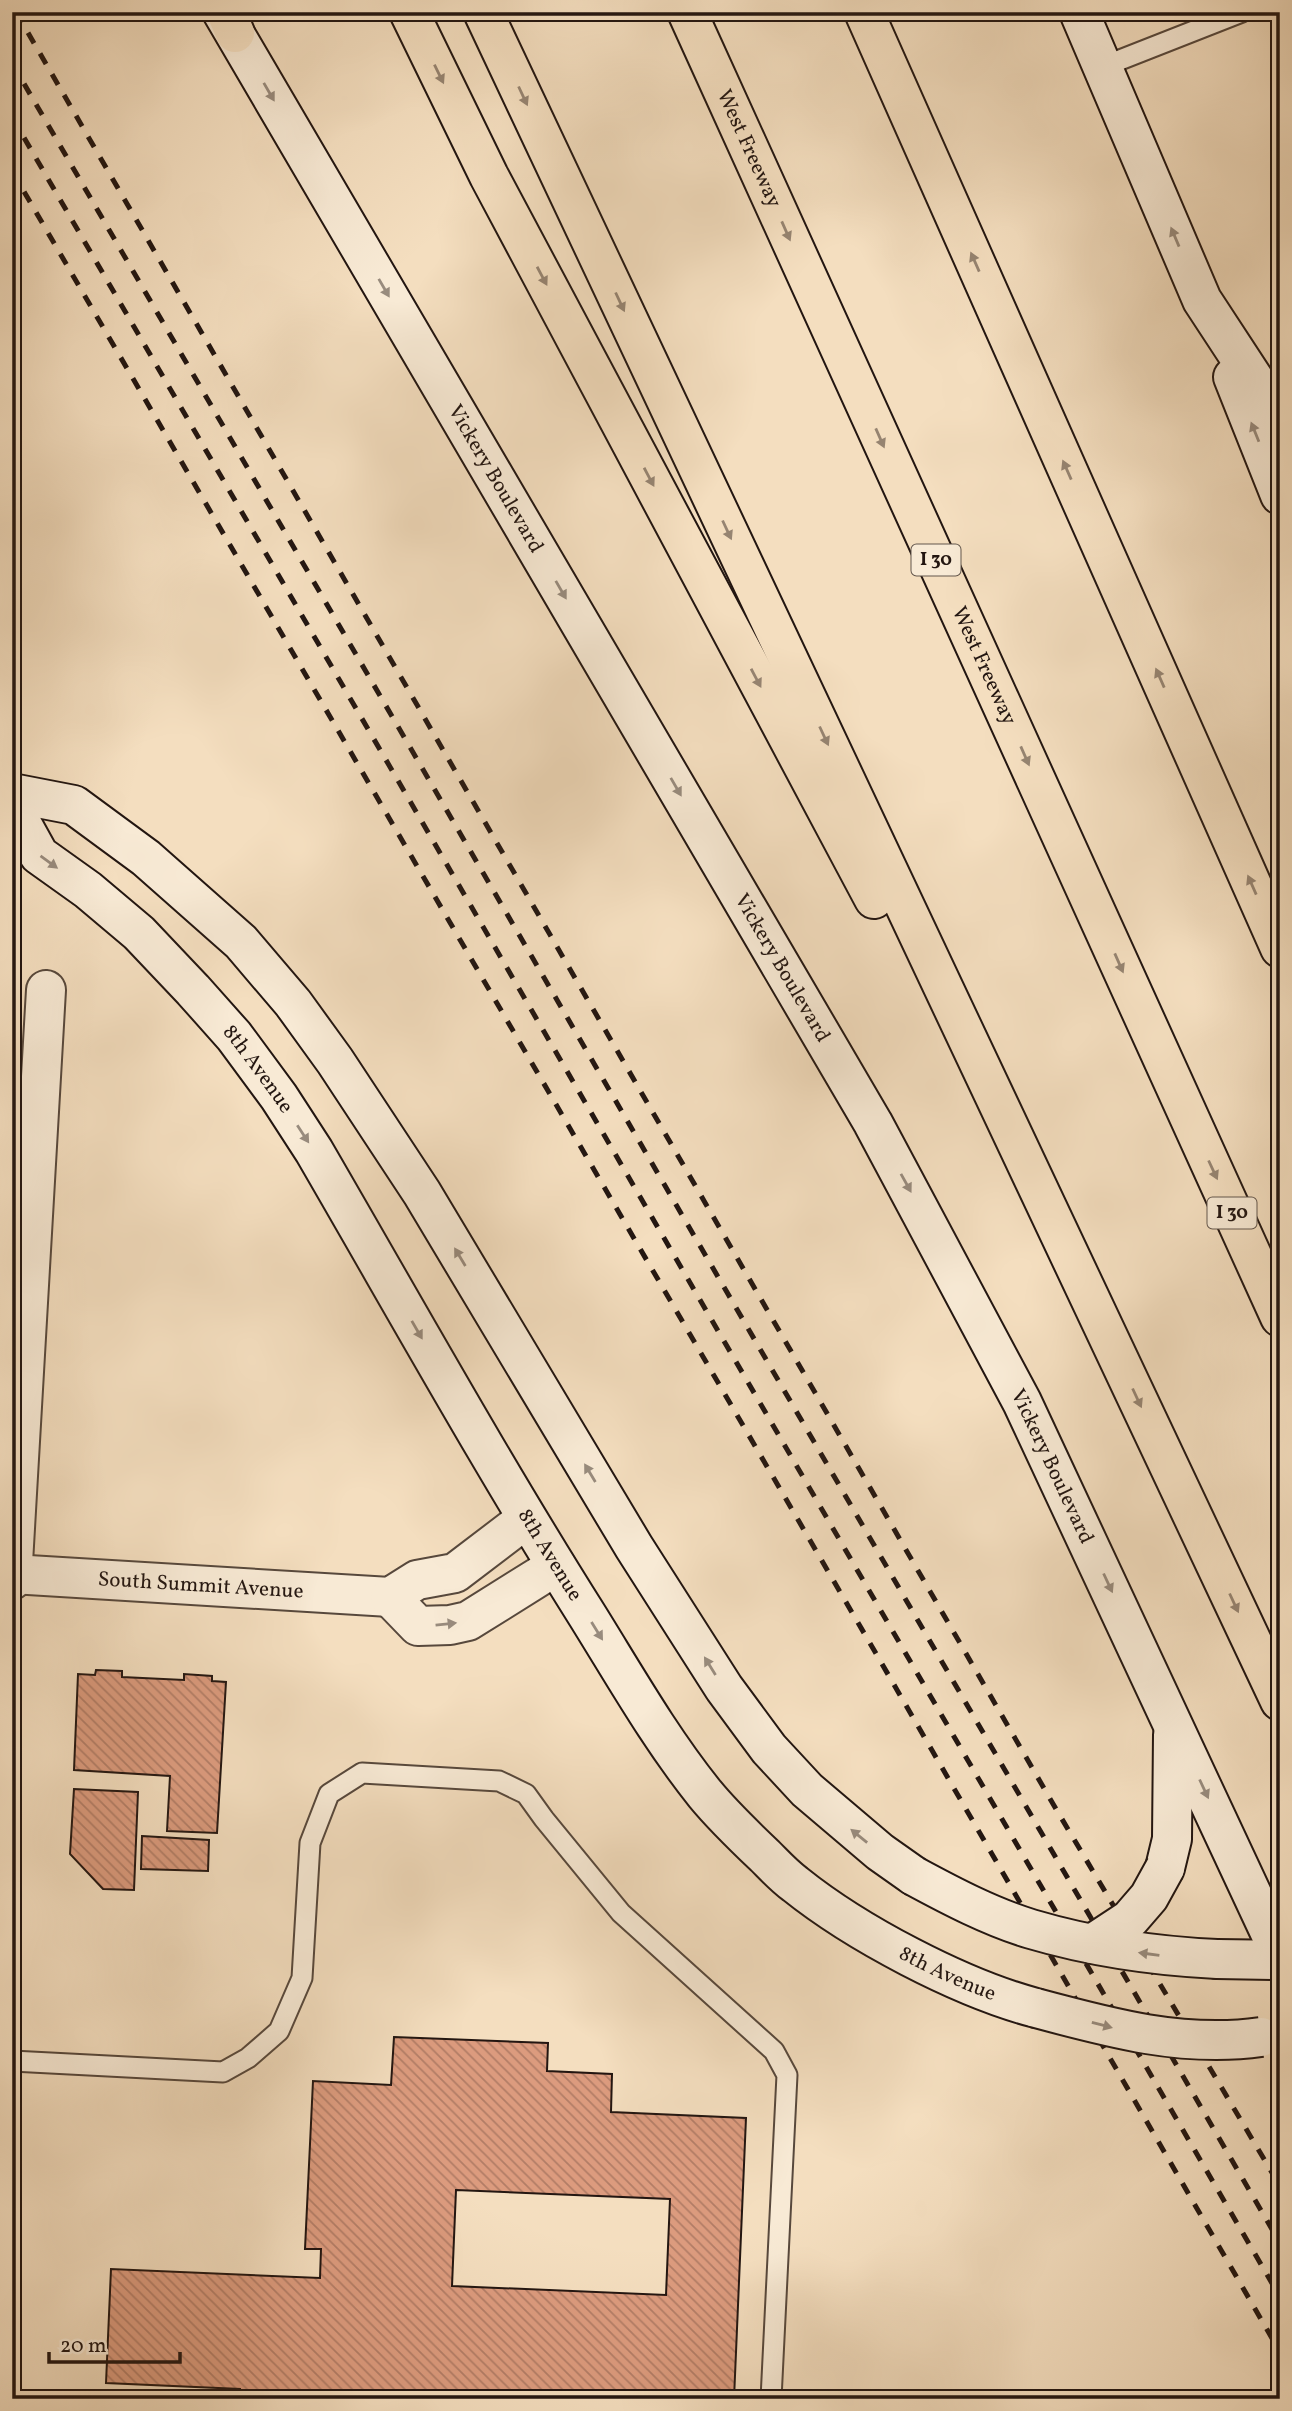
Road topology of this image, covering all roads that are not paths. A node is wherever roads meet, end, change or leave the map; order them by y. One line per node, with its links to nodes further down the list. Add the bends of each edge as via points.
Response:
1 (409, 12): 17 (highway, one-way to 17, via 489,176)
2 (484, 12): 17 (highway, one-way to 17)
3 (687, 12): 16 (highway, West Freeway / I 30, one-way to 16)
4 (864, 12): 14 (highway, one-way to 4)
5 (1079, 12): 8 (main road)
6 (1242, 12): 8 (lane)
7 (228, 19): 24 (main road, Vickery Boulevard, one-way to 24, via 880,1135 1022,1402)
8 (1102, 67): 9 (main road, one-way to 8)
9 (1202, 300): 10 (main road); 11 (main road, one-way to 9)
10 (1280, 419)
11 (1280, 495)
12 (12, 793): 25 (main road, one-way to 12, bridge, via 1029,1929 951,1896 871,1845 807,1790 769,1749 724,1688 422,1193 293,1003 241,942 146,858 75,805)
13 (12, 806): 18 (main road, 8th Avenue, one-way to 18, via 39,855 139,933 194,990 279,1097)
14 (1280, 948)
15 (46, 990): 20 (main road)
16 (1280, 1317)
17 (1107, 1336): 23 (highway, one-way to 23)
18 (526, 1519): 19 (main road, 8th Avenue); 22 (main road, via 454,1573 417,1580)
19 (556, 1566): 22 (main road, one-way to 19, via 418,1626 450,1625 468,1621); 28 (main road, 8th Avenue, one-way to 28, bridge, via 661,1733 706,1795 794,1884 844,1918 1011,2002 1126,2032 1204,2041)
20 (12, 1574): 21 (main road); 22 (main road, South Summit Avenue)
21 (12, 1580)
22 (390, 1597)
23 (1280, 1701)
24 (1173, 1722): 25 (main road, bridge, via 1172,1839 1165,1868 1130,1919); 26 (main road, Vickery Boulevard, one-way to 26)
25 (1092, 1944): 27 (main road, one-way to 25, bridge, via 1169,1957)
26 (1280, 1954)
27 (1280, 1960)
28 (1271, 2037)
29 (12, 2061): 30 (lane, via 223,2072 248,2058 279,2031 302,1978 310,1843 329,1794 362,1773 499,1781 526,1794 621,1913 774,2051 787,2075)
30 (771, 2399)

